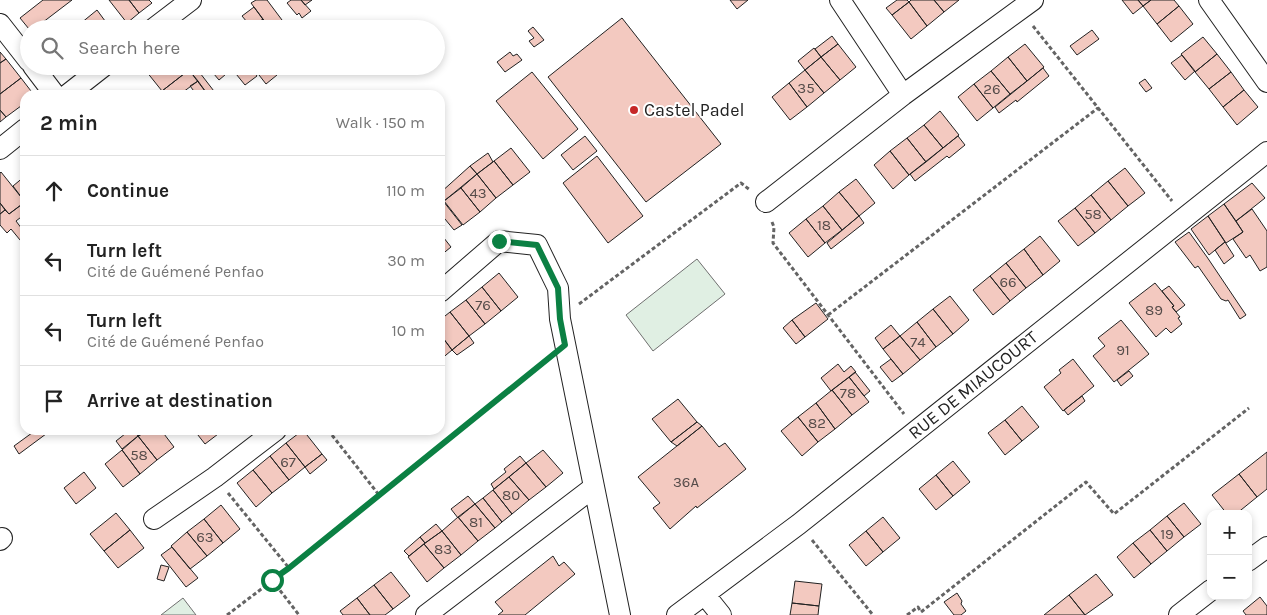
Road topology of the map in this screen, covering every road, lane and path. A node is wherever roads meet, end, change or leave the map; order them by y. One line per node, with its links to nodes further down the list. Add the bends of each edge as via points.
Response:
1 (191, 0): 5 (street)
2 (840, 0): 13 (street)
3 (1209, 0): 10 (street)
4 (1026, 5): 13 (street); 14 (path)
5 (165, 20)
6 (0, 24): 7 (street)
7 (20, 50)
8 (39, 75): 11 (street)
9 (93, 75): 12 (street)
10 (1267, 82)
11 (51, 90)
12 (73, 90)
13 (904, 95): 19 (street)
14 (1098, 108): 20 (path); 22 (path)
15 (20, 133): 16 (street)
16 (0, 149)
17 (1267, 152): 20 (street, RUE DE MIAUCOURT)
18 (741, 183): 23 (path)
19 (766, 202): 22 (path, via 774,227 773,242)
20 (1185, 217): 26 (street, RUE DE MIAUCOURT)
21 (445, 288): 23 (street, via 499,241 537,245 558,288)
22 (828, 315): 26 (path)
23 (560, 319): 24 (street)
24 (565, 345): 30 (street); 31 (path)
25 (1249, 408): 40 (path, via 1114,514 1086,482)
26 (916, 431): 33 (street, RUE DE MIAUCOURT)
27 (270, 435): 29 (street)
28 (332, 435): 31 (path)
29 (215, 477): 32 (street); 36 (path)
30 (594, 487): 43 (street); 44 (street)
31 (379, 495): 36 (path)
32 (154, 519)
33 (799, 524): 39 (street, RUE DE MIAUCOURT); 47 (path)
34 (1267, 547): 35 (street)
35 (1252, 559)
36 (289, 568): 37 (path)
37 (272, 580): 41 (path); 42 (path)
38 (1207, 593): 49 (street)
39 (705, 595): 45 (street, RUE DE MIAUCOURT); 46 (street)
40 (922, 613): 48 (path, via 918,608)
41 (227, 615)
42 (299, 615)
43 (426, 615)
44 (620, 615)
45 (677, 615)
46 (721, 615)
47 (873, 615)
48 (908, 615)
49 (1179, 615)

